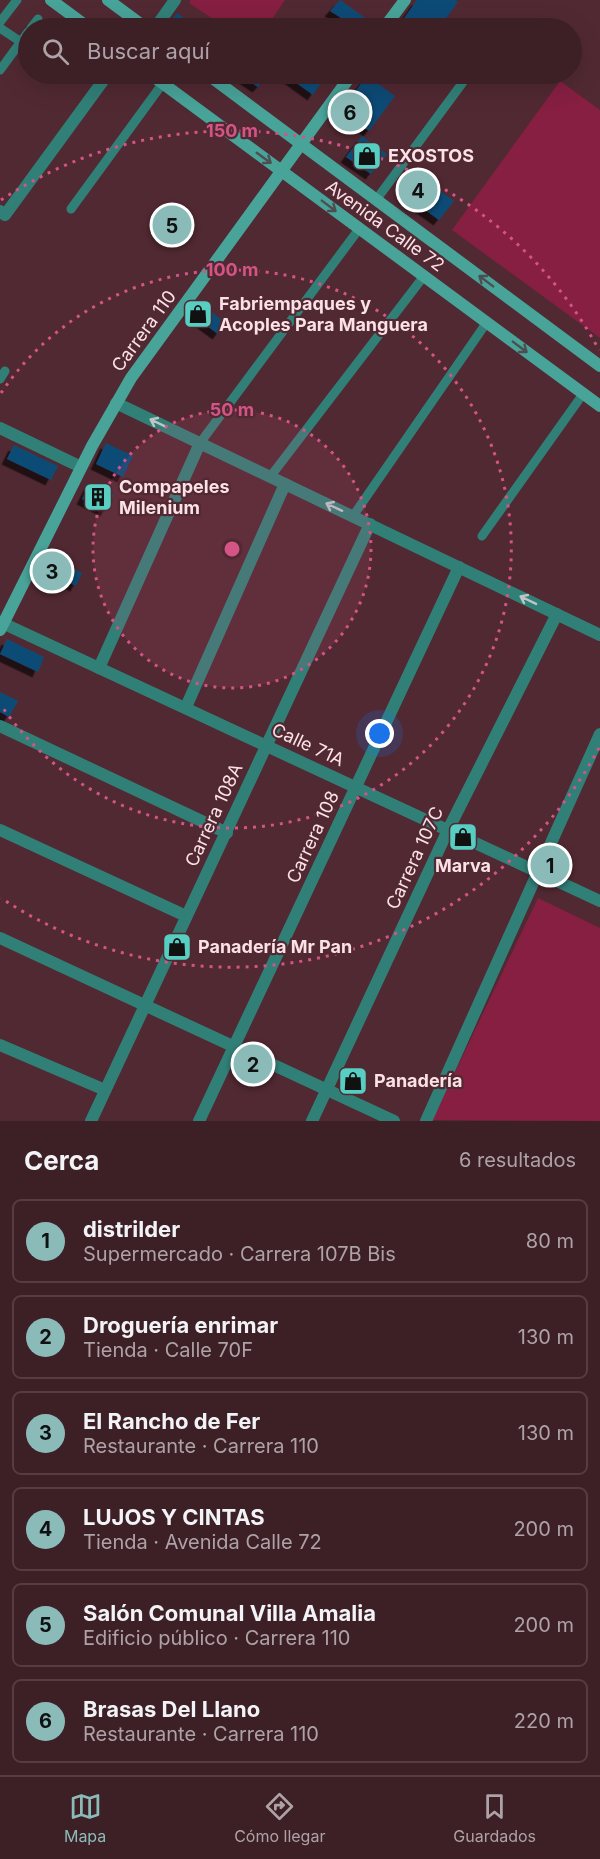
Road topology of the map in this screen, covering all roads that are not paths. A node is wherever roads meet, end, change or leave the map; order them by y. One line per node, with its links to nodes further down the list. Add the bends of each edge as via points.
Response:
1 (17, 0): 10 (lane)
2 (51, 0): 6 (main road)
3 (108, 0): 7 (main road)
4 (175, 0): 8 (street)
5 (405, 0): 9 (main road)
6 (75, 18)
7 (138, 18)
8 (159, 18)
9 (392, 18)
10 (0, 22)
11 (0, 28): 12 (lane)
12 (18, 40)
13 (18, 46): 14 (lane)
14 (0, 70)
15 (100, 84): 25 (street)
16 (162, 84): 24 (lane)
17 (164, 84): 22 (main road, Avenida Calle 72, one-way to 22)
18 (221, 84): 21 (main road, Avenida Calle 72)
19 (345, 84): 21 (main road, Carrera 110)
20 (462, 84): 23 (lane)
21 (302, 144): 22 (main road, Carrera 110); 23 (main road, Avenida Calle 72)
22 (282, 172): 26 (main road, Avenida Calle 72, one-way to 26); 31 (main road, Carrera 110)
23 (376, 200): 29 (main road, Avenida Calle 72, one-way to 23)
24 (71, 209)
25 (3, 213)
26 (359, 229): 27 (main road, Avenida Calle 72); 34 (lane)
27 (424, 276): 28 (main road, Avenida Calle 72); 36 (lane)
28 (487, 322): 30 (main road, Avenida Calle 72, one-way to 30); 38 (lane)
29 (600, 366)
30 (583, 394): 32 (main road, Avenida Calle 72); 40 (lane)
31 (116, 403): 34 (street, one-way to 31); 35 (main road, Carrera 110)
32 (600, 406)
33 (0, 428): 35 (street)
34 (200, 443): 36 (street); 45 (street)
35 (81, 467): 43 (main road, Carrera 110)
36 (270, 477): 37 (street)
37 (285, 484): 38 (street, one-way to 37); 46 (street)
38 (353, 516): 39 (street)
39 (370, 524): 41 (street); 49 (street, Carrera 108A)
40 (482, 536)
41 (459, 567): 42 (street, one-way to 41); 50 (street, Carrera 108)
42 (556, 614): 44 (street); 52 (street, Carrera 107C)
43 (1, 625): 45 (street, Calle 71A)
44 (600, 635)
45 (99, 668): 46 (street, Calle 71A)
46 (186, 707): 49 (street, Calle 71A)
47 (0, 726): 53 (street)
48 (600, 734): 54 (street)
49 (267, 746): 50 (street, Calle 71A); 53 (street, Carrera 108A)
50 (357, 788): 52 (street, Calle 71A); 60 (street, Carrera 108)
51 (0, 830): 56 (street)
52 (448, 830): 54 (street, Calle 71A); 61 (street, Carrera 107C)
53 (227, 833): 56 (street, Carrera 108A)
54 (538, 871): 55 (street, Calle 71A); 67 (street)
55 (600, 901)
56 (186, 916): 58 (street, Carrera 108A)
57 (0, 938): 58 (street)
58 (144, 1004): 60 (street); 62 (street, Carrera 108A)
59 (0, 1045): 62 (street)
60 (234, 1047): 61 (street); 64 (street, Carrera 108)
61 (327, 1089): 65 (street, Carrera 107C); 66 (street)
62 (105, 1090): 63 (street, Carrera 108A)
63 (91, 1121)
64 (199, 1121)
65 (312, 1121)
66 (394, 1121)
67 (426, 1121)

